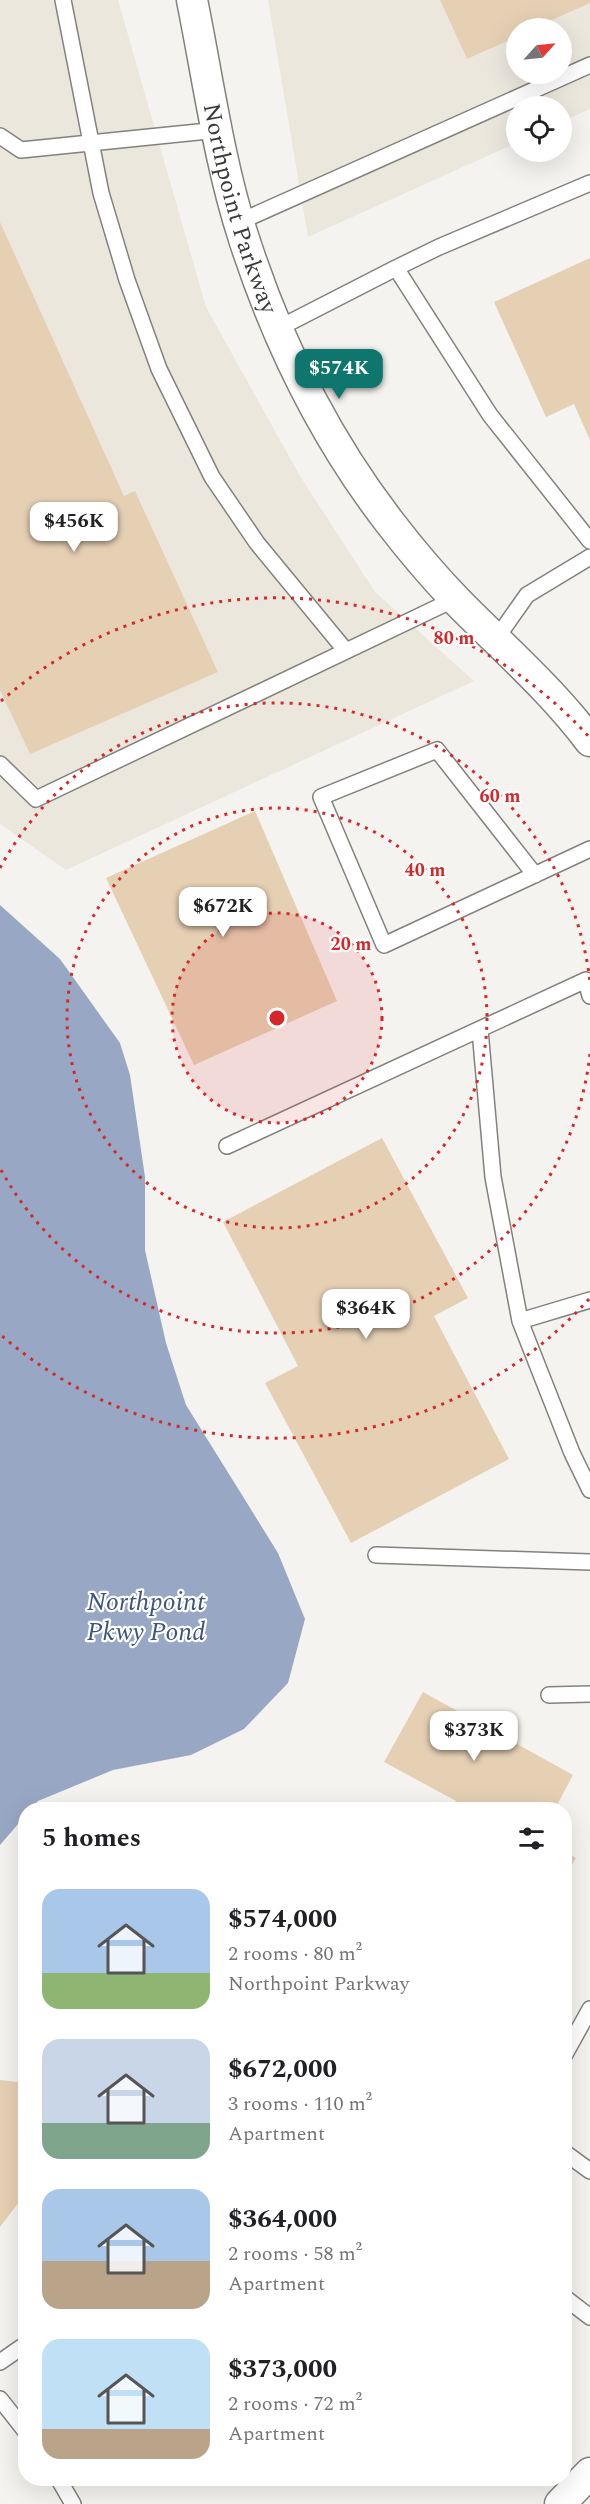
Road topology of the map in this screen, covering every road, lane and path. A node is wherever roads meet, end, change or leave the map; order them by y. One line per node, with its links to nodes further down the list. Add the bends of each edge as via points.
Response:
1 (63, 0): 6 (lane)
2 (192, 0): 4 (street, Northpoint Parkway)
3 (590, 64): 8 (lane)
4 (218, 130): 6 (lane); 8 (street, Northpoint Parkway)
5 (0, 136): 6 (lane, via 21,150)
6 (91, 143): 15 (lane, via 127,280 159,369 212,477 257,543)
7 (590, 183): 9 (lane)
8 (239, 222): 10 (street, Northpoint Parkway)
9 (396, 268): 10 (lane); 11 (lane, via 490,415)
10 (277, 329): 13 (street, Northpoint Parkway, via 353,472)
11 (590, 541)
12 (590, 557): 14 (lane, via 527,595)
13 (454, 599): 14 (street, Northpoint Parkway); 15 (lane)
14 (496, 639): 16 (street, Northpoint Parkway)
15 (346, 651): 17 (lane, via 36,799)
16 (590, 741)
17 (0, 764)
18 (590, 849): 19 (lane)
19 (535, 875): 19 (lane, via 384,945 321,797 437,750)
20 (590, 996): 21 (lane, via 586,980)
21 (480, 1030): 22 (lane); 24 (lane, via 493,1178)
22 (227, 1146)
23 (590, 1300): 24 (lane)
24 (520, 1321): 25 (lane)
25 (590, 1490)
26 (376, 1555): 27 (lane)
27 (590, 1562)
28 (590, 1694): 29 (lane)
29 (549, 1695)
30 (590, 2009): 31 (lane)
31 (572, 2042)
32 (572, 2158): 33 (lane)
33 (590, 2171)
34 (572, 2303): 35 (lane)
35 (590, 2317)
36 (18, 2350): 37 (lane)
37 (0, 2362)
38 (0, 2399): 39 (lane)
39 (18, 2422)
40 (590, 2473): 43 (street)
41 (62, 2486): 42 (lane)
42 (72, 2504)
43 (560, 2504)

